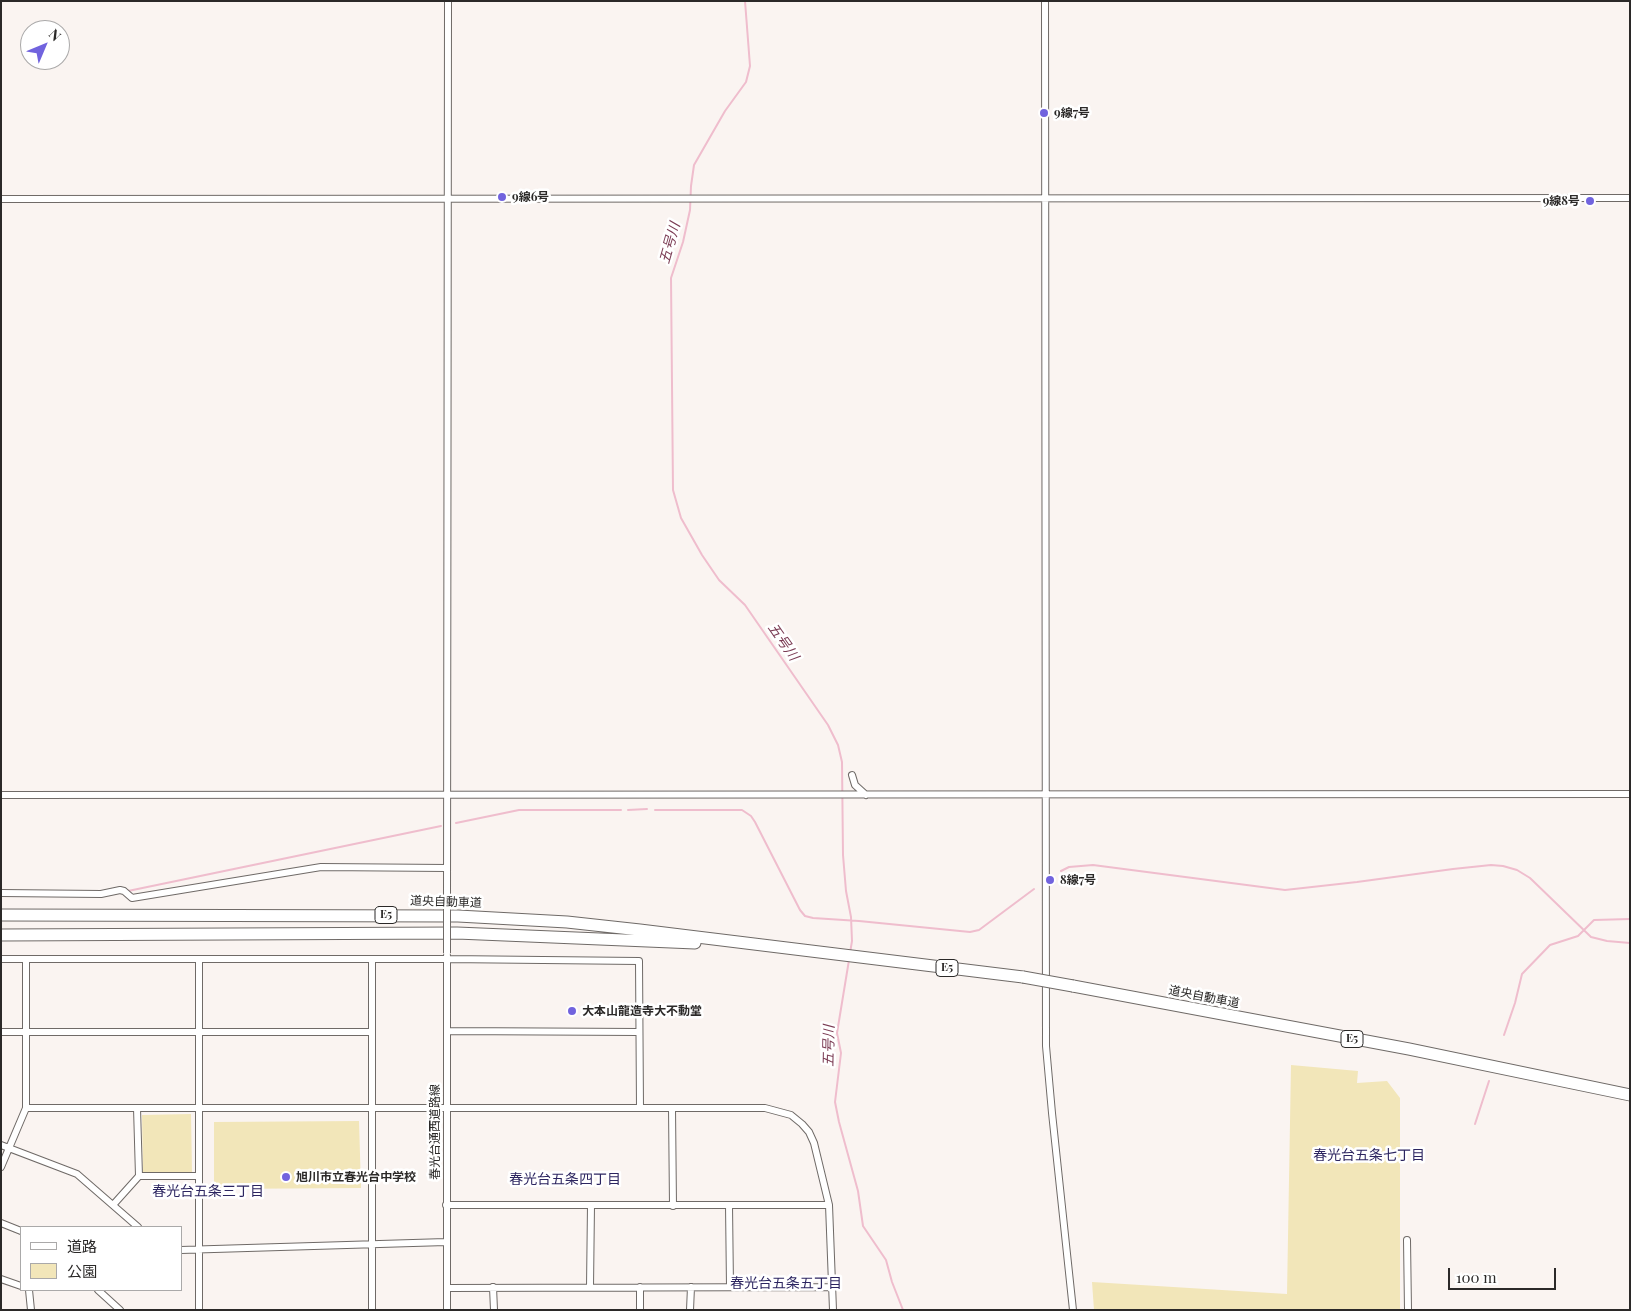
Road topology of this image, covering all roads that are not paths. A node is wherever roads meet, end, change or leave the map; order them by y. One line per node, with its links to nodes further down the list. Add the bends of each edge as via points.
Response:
1 (448, 1): 3 (street, 春光台通西道路線)
2 (1045, 1): 4 (street)
3 (447, 198): 4 (street); 6 (street); 11 (street, 春光台通西道路線)
4 (1045, 198): 5 (street); 8 (street)
5 (1630, 198)
6 (1, 199)
7 (852, 774): 12 (street, via 855,785)
8 (1046, 794): 9 (street); 12 (street); 76 (street, via 1046,1046)
9 (1630, 794)
10 (1, 795): 11 (street)
11 (448, 795): 12 (street); 13 (street, 春光台通西道路線)
12 (867, 795)
13 (447, 868): 14 (street, via 321,867 132,898 125,892); 18 (street, 春光台通西道路線, bridge)
14 (1, 893)
15 (1, 915): 17 (highway, 道央自動車道 / E5, via 458,916 567,922)
16 (1, 935): 17 (highway, 道央自動車道 / E5, via 457,933)
17 (769, 946): 29 (highway, 道央自動車道 / E5, bridge, via 1023,977 1409,1049)
18 (446, 956): 22 (street); 23 (street, 春光台通西道路線); 28 (street, via 639,961)
19 (1, 959): 20 (street)
20 (26, 959): 21 (street); 25 (street)
21 (199, 959): 22 (street); 26 (street)
22 (372, 959): 27 (street)
23 (447, 1031): 28 (street); 30 (street, 春光台通西道路線)
24 (1, 1032): 25 (street)
25 (26, 1032): 26 (street); 31 (street)
26 (199, 1032): 27 (street); 33 (street)
27 (372, 1032): 34 (street)
28 (638, 1032): 35 (street)
29 (1630, 1095)
30 (446, 1107): 34 (street); 35 (street); 43 (street, 春光台通西道路線)
31 (26, 1108): 32 (street); 38 (street)
32 (137, 1108): 33 (street); 40 (street)
33 (199, 1108): 34 (street); 41 (street)
34 (372, 1108): 53 (street)
35 (640, 1108): 36 (street)
36 (672, 1108): 46 (street, via 765,1108 790,1115 805,1128 814,1143); 47 (street)
37 (1, 1145): 38 (street)
38 (9, 1148): 39 (street); 42 (street, via 77,1174)
39 (1, 1167)
40 (139, 1176): 41 (street); 42 (street)
41 (198, 1176): 54 (street)
42 (113, 1205): 49 (street)
43 (446, 1205): 44 (street); 52 (street, 春光台通西道路線)
44 (591, 1205): 47 (street); 59 (street)
45 (729, 1205): 46 (street); 47 (street); 62 (street)
46 (829, 1205): 63 (street)
47 (673, 1206)
48 (1, 1223): 50 (street)
49 (137, 1226)
50 (20, 1231)
51 (1407, 1240): 77 (street)
52 (446, 1242): 53 (street); 64 (street, 春光台通西道路線)
53 (373, 1245): 54 (street); 70 (street)
54 (198, 1249): 55 (street); 69 (street)
55 (182, 1250)
56 (1, 1278): 57 (street)
57 (20, 1286)
58 (493, 1287): 59 (street); 64 (street); 72 (street)
59 (590, 1287): 60 (street)
60 (640, 1287): 61 (street); 73 (street)
61 (691, 1287): 62 (street); 74 (street)
62 (730, 1287): 63 (street)
63 (832, 1287): 75 (street)
64 (447, 1288): 71 (street, 春光台通西道路線)
65 (29, 1291): 68 (street)
66 (99, 1291): 67 (street)
67 (116, 1308)
68 (31, 1310)
69 (199, 1310)
70 (372, 1310)
71 (447, 1310)
72 (494, 1310)
73 (640, 1310)
74 (690, 1310)
75 (833, 1310)
76 (1074, 1310)
77 (1408, 1310)

